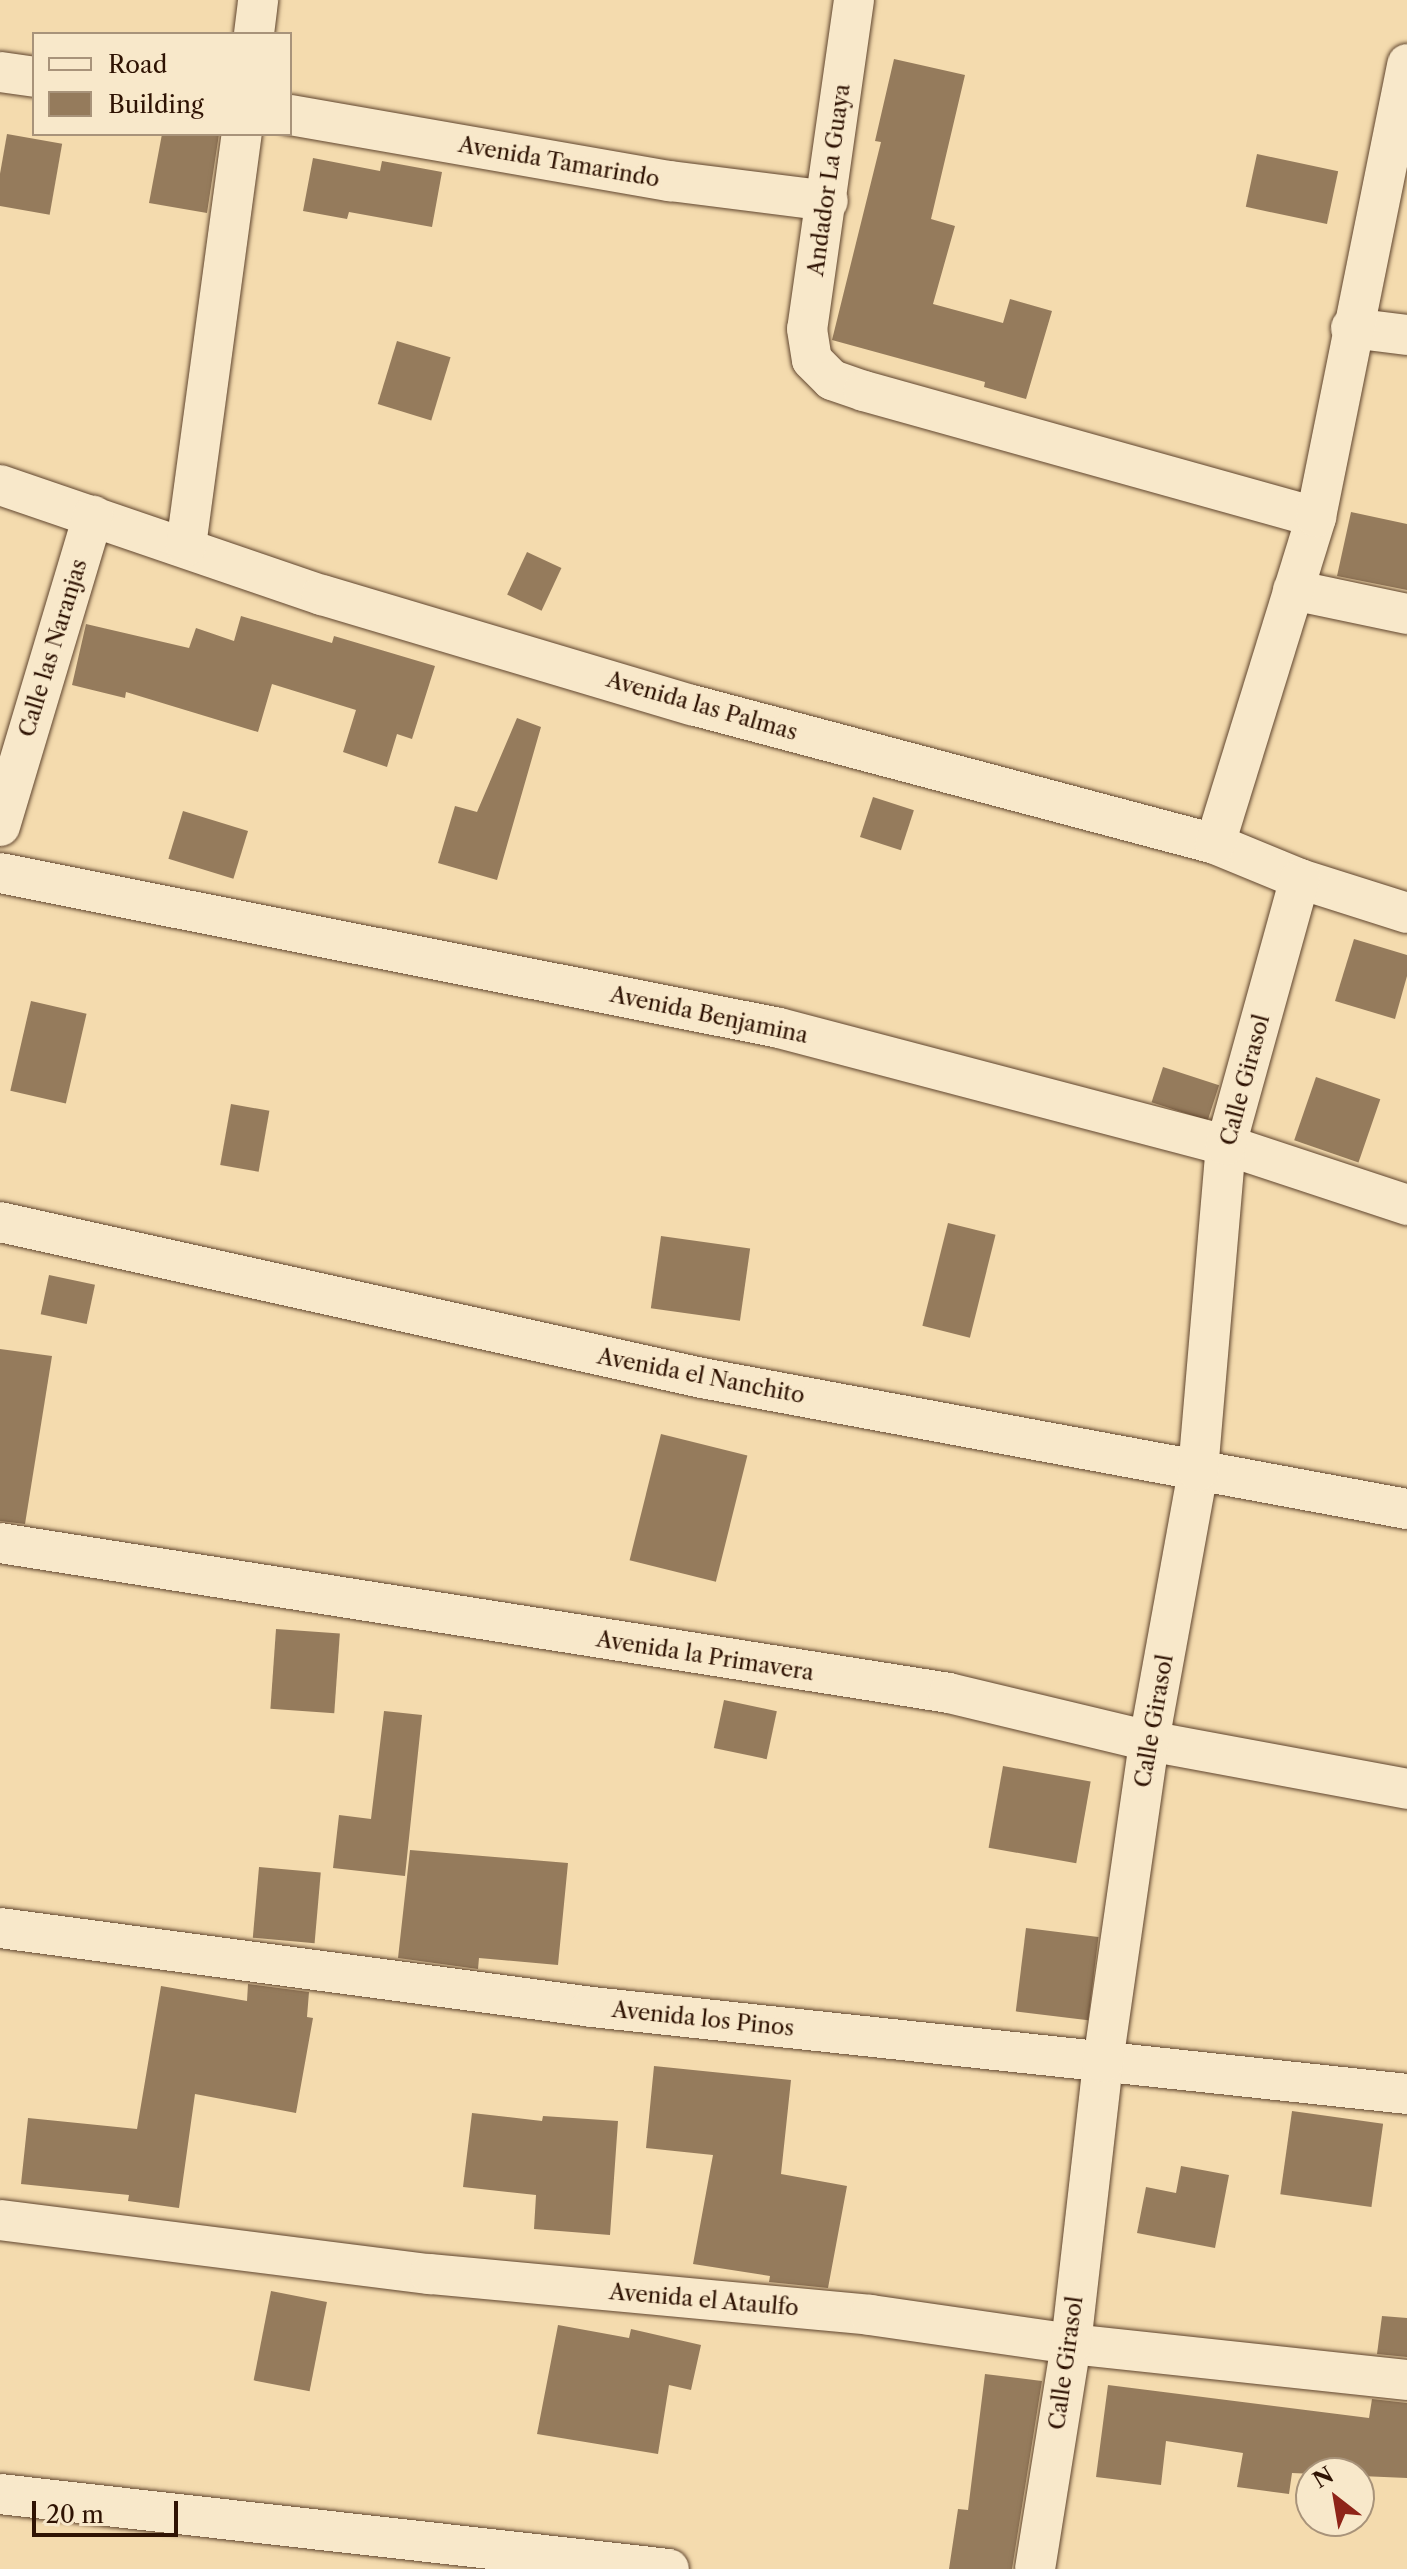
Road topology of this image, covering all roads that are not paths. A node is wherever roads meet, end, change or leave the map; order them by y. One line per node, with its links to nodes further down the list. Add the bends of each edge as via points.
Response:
1 (258, 0): 3 (street)
2 (854, 0): 9 (street, Andador La Guaya)
3 (254, 32)
4 (1407, 64): 10 (street)
5 (0, 72): 6 (street)
6 (32, 77)
7 (292, 115): 9 (street, Avenida Tamarindo, via 670,181)
8 (242, 136): 15 (street)
9 (828, 201): 14 (street, Andador La Guaya, via 807,329 812,360 832,380)
10 (1351, 328): 11 (street); 14 (street)
11 (1407, 335)
12 (0, 485): 13 (street, Avenida las Palmas)
13 (93, 516): 15 (street, Avenida las Palmas); 18 (street, Calle las Naranjas)
14 (1316, 517): 16 (street)
15 (186, 546): 19 (street, Avenida las Palmas, via 322,595 692,705)
16 (1293, 590): 17 (street); 19 (street)
17 (1407, 614)
18 (0, 826)
19 (1215, 844): 21 (street, Avenida las Palmas)
20 (0, 873): 23 (street, Avenida Benjamina, via 779,1028)
21 (1300, 879): 22 (street, Avenida las Palmas); 23 (street, Calle Girasol)
22 (1407, 913)
23 (1226, 1145): 24 (street, Avenida Benjamina); 26 (street, Calle Girasol)
24 (1407, 1205)
25 (0, 1222): 26 (street, Avenida el Nanchito, via 702,1378)
26 (1198, 1471): 27 (street, Avenida el Nanchito); 29 (street, Calle Girasol)
27 (1407, 1509)
28 (0, 1543): 29 (street, Avenida la Primavera, via 949,1693)
29 (1149, 1741): 30 (street, Avenida la Primavera); 32 (street, Calle Girasol)
30 (1407, 1789)
31 (0, 1928): 32 (street, Avenida los Pinos, via 372,1981)
32 (1103, 2062): 33 (street, Avenida los Pinos); 35 (street, Calle Girasol)
33 (1407, 2094)
34 (0, 2220): 35 (street, Avenida el Ataulfo, via 430,2274 870,2315)
35 (1071, 2344): 36 (street, Avenida el Ataulfo); 39 (street, Calle Girasol)
36 (1407, 2380)
37 (0, 2494): 38 (street)
38 (669, 2569)
39 (1035, 2569)

